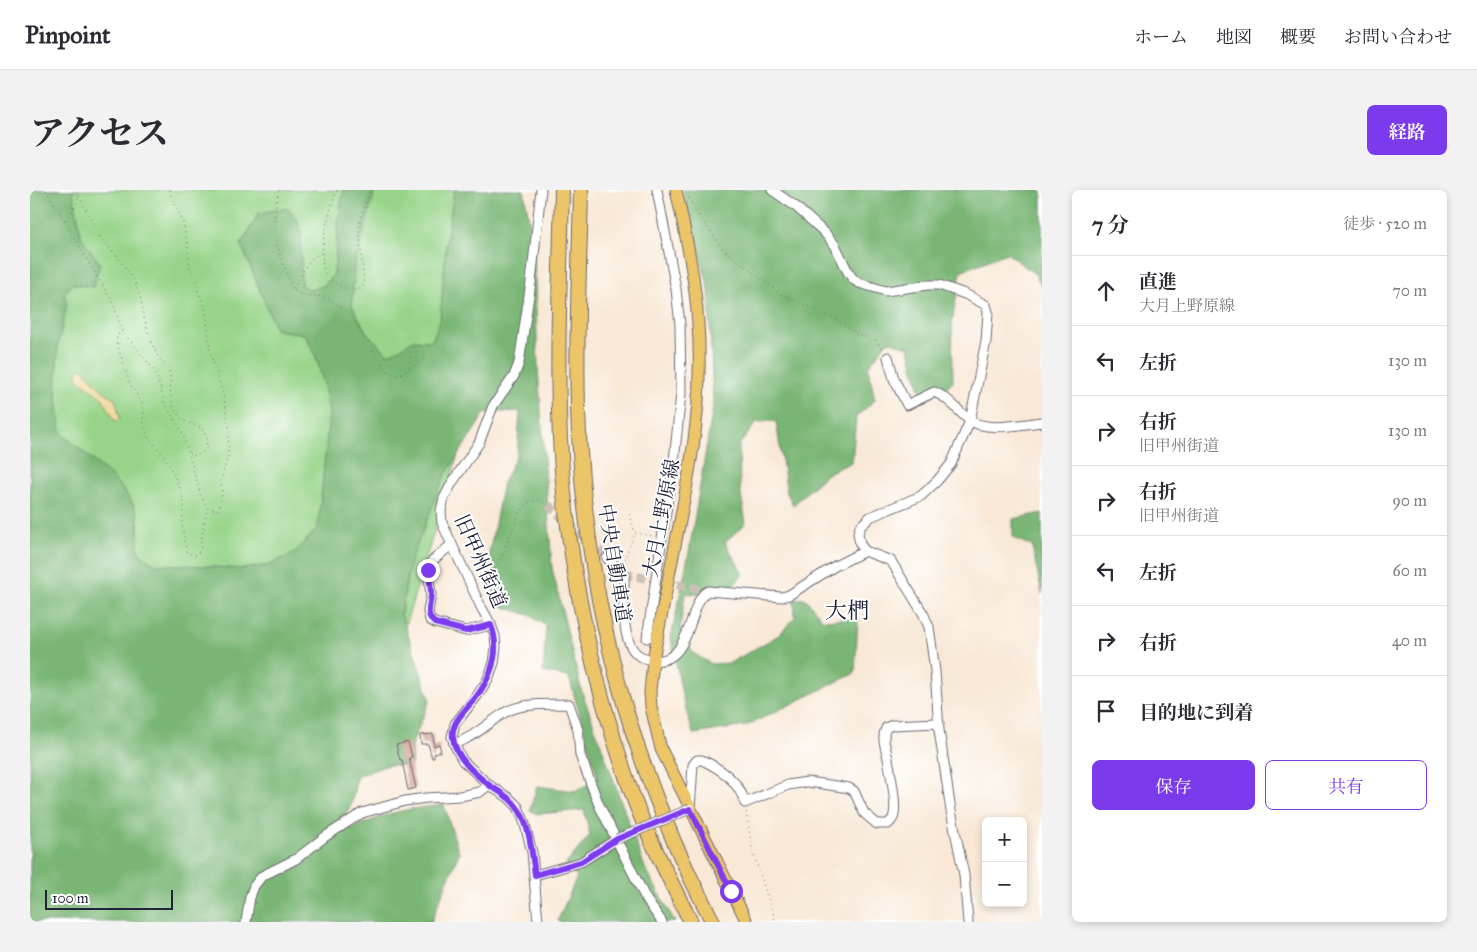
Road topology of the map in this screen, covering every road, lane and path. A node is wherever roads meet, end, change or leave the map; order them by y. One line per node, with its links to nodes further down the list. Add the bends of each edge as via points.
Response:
1 (46, 190): 15 (path)
2 (78, 190): 13 (path)
3 (170, 190): 25 (path, via 183,222 189,264 206,312 210,351 229,426 228,456 221,480 222,497 218,510)
4 (279, 190): 17 (path, via 274,214 275,238)
5 (337, 190): 16 (path)
6 (370, 190): 16 (path, via 359,227 362,288 345,289 333,282 324,271)
7 (541, 190): 29 (street, 旧甲州街道, via 519,363 493,406 479,443 444,498 442,523)
8 (562, 190): 47 (highway, 中央自動車道, via 561,437 564,491 579,593 603,700 621,760 650,836)
9 (581, 190): 48 (highway, 中央自動車道, via 580,437 583,489 597,588 608,645 637,749 673,842)
10 (657, 190): 28 (street, via 676,289 681,371 678,426)
11 (676, 190): 36 (main road, 大月上野原線, via 695,285 700,374 689,472)
12 (772, 190): 21 (street, via 824,232 835,245 848,272 859,283 886,290 939,285 986,305 986,341)
13 (79, 196): 15 (path); 23 (path, via 100,237 134,280 150,339 170,373 173,407 182,420 202,428 207,439 206,450 197,456)
14 (688, 196): 19 (path, via 694,210 724,250 781,294 837,320 858,335 876,340)
15 (64, 221): 18 (path, via 113,303)
16 (323, 252): 17 (path, via 306,266)
17 (294, 289): 20 (path, via 304,296 328,298 349,313 386,370 399,375)
18 (122, 331): 23 (path, via 154,370 164,402 183,434); 25 (path, via 116,340 126,372 132,390 143,405 148,437 165,457 180,488 184,503 182,523 186,551 194,555 200,549)
19 (888, 357): 21 (street, via 906,405 934,392 943,395)
20 (409, 367): 20 (path, via 425,358 424,348 418,345 411,350)
21 (970, 421): 22 (street, via 1002,426); 30 (street, via 951,464 927,491 875,514 864,523 858,539)
22 (1042, 422)
23 (189, 454): 25 (path)
24 (548, 505): 33 (path, via 538,500 528,503 519,514 492,573)
25 (208, 509)
26 (628, 514): 27 (path)
27 (635, 533): 28 (path); 32 (path)
28 (661, 537): 35 (street)
29 (451, 545): 33 (street, 旧甲州街道); 34 (street, via 432,561 428,570 430,620 466,631)
30 (865, 551): 36 (street, via 789,596 708,590 703,593 679,648 667,658); 37 (street, via 891,561 927,621 936,671)
31 (607, 558): 32 (street)
32 (620, 570): 36 (street, via 624,574 626,636 637,655)
33 (468, 580): 34 (street, 旧甲州街道)
34 (491, 625): 38 (street, 旧甲州街道, via 496,648 494,663 477,696 452,730)
35 (646, 638)
36 (653, 660): 41 (main road, 大月上野原線, via 650,707 655,730)
37 (938, 723): 40 (street, via 886,728 884,743 895,810 888,824 877,824 867,817 854,791 830,785 788,784); 51 (street, via 964,875)
38 (454, 744): 39 (street, via 463,761); 42 (street, via 466,741 506,712 524,706 569,704 578,730 580,755 599,805)
39 (489, 785): 43 (street, via 518,807 526,826); 44 (street, via 480,792 406,801 362,813 296,859 262,876 250,897)
40 (745, 804): 41 (street, via 740,789 728,775 697,760); 50 (path, via 753,852)
41 (690, 809): 42 (street, bridge); 49 (main road, 大月上野原線)
42 (617, 839): 43 (street, via 581,862); 46 (street, via 646,899)
43 (535, 875): 45 (street)
44 (246, 922)
45 (538, 922)
46 (662, 922)
47 (691, 922)
48 (712, 922)
49 (747, 922)
50 (776, 922)
51 (968, 922)

